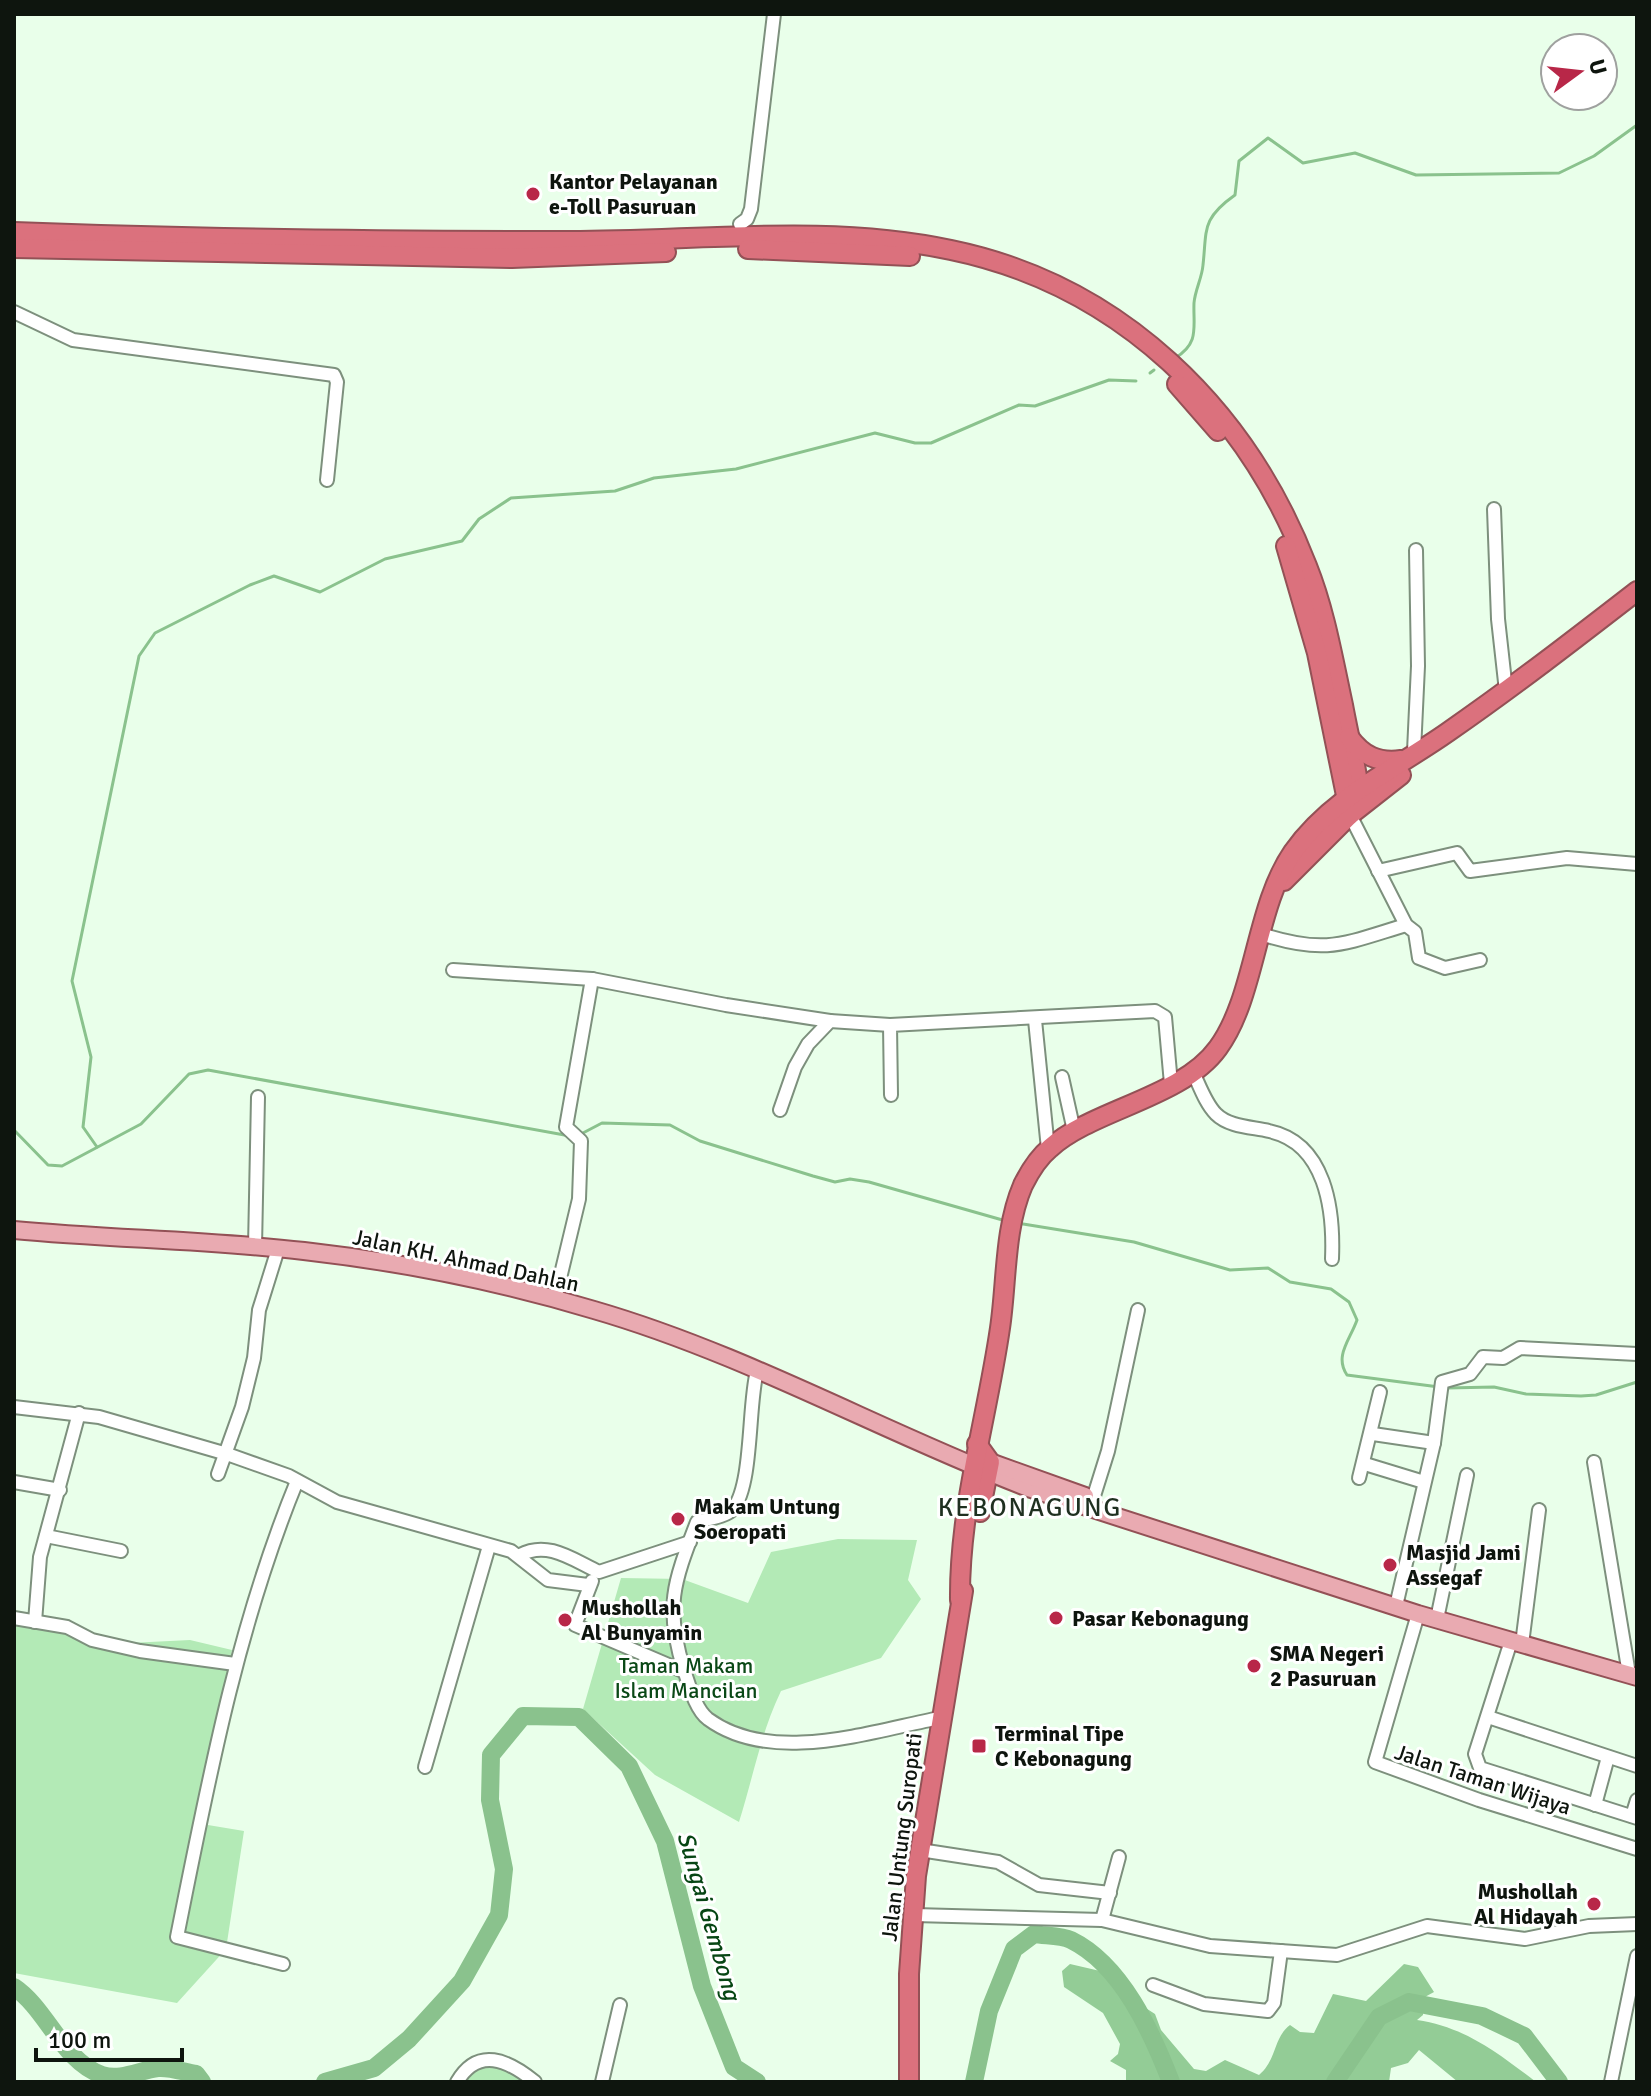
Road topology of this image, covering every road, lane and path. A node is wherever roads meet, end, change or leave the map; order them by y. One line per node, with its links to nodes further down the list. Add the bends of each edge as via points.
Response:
1 (774, 14): 2 (street, via 751,209)
2 (740, 224)
3 (14, 232): 12 (highway, via 216,239 798,238 934,247 996,261 1041,279 1126,327 1210,400 1280,507 1309,570)
4 (14, 248): 14 (highway, via 512,258 739,249 929,257 1016,280 1097,322 1160,367 1237,455 1291,558)
5 (14, 312): 6 (street, via 73,340 334,375)
6 (327, 480)
7 (1494, 509): 10 (street)
8 (1416, 550): 13 (street, via 1418,666)
9 (1637, 591): 10 (highway)
10 (1506, 691): 11 (highway)
11 (1443, 736): 13 (highway); 15 (highway, via 1404,773)
12 (1349, 737): 13 (highway, via 1378,760); 15 (highway)
13 (1408, 756): 15 (highway)
14 (1342, 767): 15 (highway); 16 (highway)
15 (1354, 802): 16 (highway); 18 (street); 19 (highway)
16 (1320, 822): 19 (highway, via 1293,852)
17 (1637, 864): 18 (street, via 1567,858 1470,871 1457,853)
18 (1378, 871): 20 (street)
19 (1273, 891): 21 (highway)
20 (1406, 925): 21 (street, via 1330,947 1297,946); 22 (street, via 1415,932 1422,960 1445,968)
21 (1261, 934): 28 (highway, via 1223,1040)
22 (1480, 960)
23 (453, 970): 24 (street)
24 (592, 979): 26 (street); 40 (street, via 566,1127 575,1136 579,1199)
25 (1035, 1020): 27 (street); 30 (street, via 1160,1013 1167,1025); 35 (street)
26 (830, 1021): 27 (street); 33 (street, via 795,1067)
27 (890, 1025): 31 (street)
28 (1192, 1070): 30 (highway); 39 (street, via 1215,1113 1225,1121 1273,1131 1307,1151 1331,1212)
29 (1062, 1077): 34 (street)
30 (1171, 1084): 34 (highway)
31 (891, 1095)
32 (258, 1097): 37 (street)
33 (780, 1110)
34 (1074, 1131): 35 (highway)
35 (1048, 1149): 50 (highway, Jalan Untung Suropati, via 1023,1186 1010,1234)
36 (14, 1230): 37 (main road, Jalan KH. Ahmad Dahlan)
37 (255, 1247): 38 (main road, Jalan KH. Ahmad Dahlan)
38 (278, 1249): 40 (main road, Jalan KH. Ahmad Dahlan, via 398,1265); 49 (street, via 261,1299 254,1358)
39 (1332, 1259)
40 (555, 1299): 43 (main road, Jalan KH. Ahmad Dahlan, via 629,1321)
41 (1138, 1310): 60 (street)
42 (1637, 1354): 48 (street, via 1520,1348 1503,1358 1483,1357 1470,1374 1442,1387)
43 (757, 1371): 50 (main road, Jalan KH. Ahmad Dahlan); 64 (street, via 749,1409 750,1450 735,1505 728,1513 697,1522)
44 (1380, 1392): 47 (street)
45 (14, 1407): 46 (street)
46 (79, 1413): 49 (street); 59 (street)
47 (1373, 1434): 48 (street); 52 (street)
48 (1434, 1443): 58 (street)
49 (227, 1454): 53 (street); 56 (street)
50 (981, 1461): 60 (main road); 62 (main road); 80 (highway, Jalan Untung Suropati, via 970,1571)
51 (1594, 1462): 78 (street)
52 (1365, 1464): 55 (street); 58 (street)
53 (218, 1474)
54 (1467, 1475): 73 (street)
55 (1359, 1478)
56 (297, 1481): 65 (street, via 337,1502); 76 (street)
57 (14, 1482): 59 (street)
58 (1424, 1482): 70 (street)
59 (60, 1490): 63 (street)
60 (1093, 1499): 62 (main road)
61 (1539, 1510): 75 (street)
62 (1120, 1517): 70 (main road)
63 (46, 1536): 66 (street); 74 (street)
64 (690, 1542): 68 (street); 77 (street, via 673,1583 675,1640)
65 (489, 1546): 67 (street); 83 (street)
66 (121, 1551)
67 (520, 1555): 68 (street, via 534,1548 550,1550); 69 (street, via 548,1580)
68 (599, 1572): 69 (street)
69 (588, 1585): 77 (street, via 575,1625)
70 (1396, 1606): 71 (main road)
71 (1418, 1614): 73 (main road); 87 (street, Jalan Taman Wijaya, via 1375,1762)
72 (14, 1618): 74 (street)
73 (1437, 1619): 75 (main road)
74 (35, 1622): 76 (street, via 67,1627 113,1646)
75 (1516, 1642): 78 (main road); 79 (street)
76 (235, 1664): 96 (street, via 177,1937)
77 (685, 1672): 80 (street, via 706,1718 768,1742 843,1736)
78 (1633, 1676)
79 (1488, 1717): 81 (street); 85 (street, via 1475,1754 1480,1768)
80 (940, 1718): 88 (highway, Jalan Untung Suropati)
81 (1608, 1757): 82 (street); 85 (street)
82 (1637, 1766)
83 (425, 1767)
84 (1637, 1800): 86 (street)
85 (1595, 1805): 86 (street)
86 (1634, 1817)
87 (1637, 1849)
88 (920, 1850): 90 (street, via 998,1862 1039,1885); 91 (highway, Jalan Untung Suropati)
89 (1119, 1857): 90 (street)
90 (1110, 1893): 92 (street)
91 (914, 1915): 92 (street); 102 (highway, Jalan Untung Suropati)
92 (1102, 1920): 94 (street, via 1210,1946)
93 (1637, 1924): 94 (street, via 1589,1926 1525,1939 1427,1926 1348,1953)
94 (1281, 1951): 97 (street, via 1274,2003 1268,2011 1204,2004)
95 (1637, 1956): 103 (street)
96 (283, 1964)
97 (1153, 1985)
98 (620, 2005): 101 (street)
99 (457, 2082): 100 (street, via 474,2062 489,2057)
100 (535, 2082)
101 (602, 2082)
102 (909, 2082)
103 (1611, 2082)

